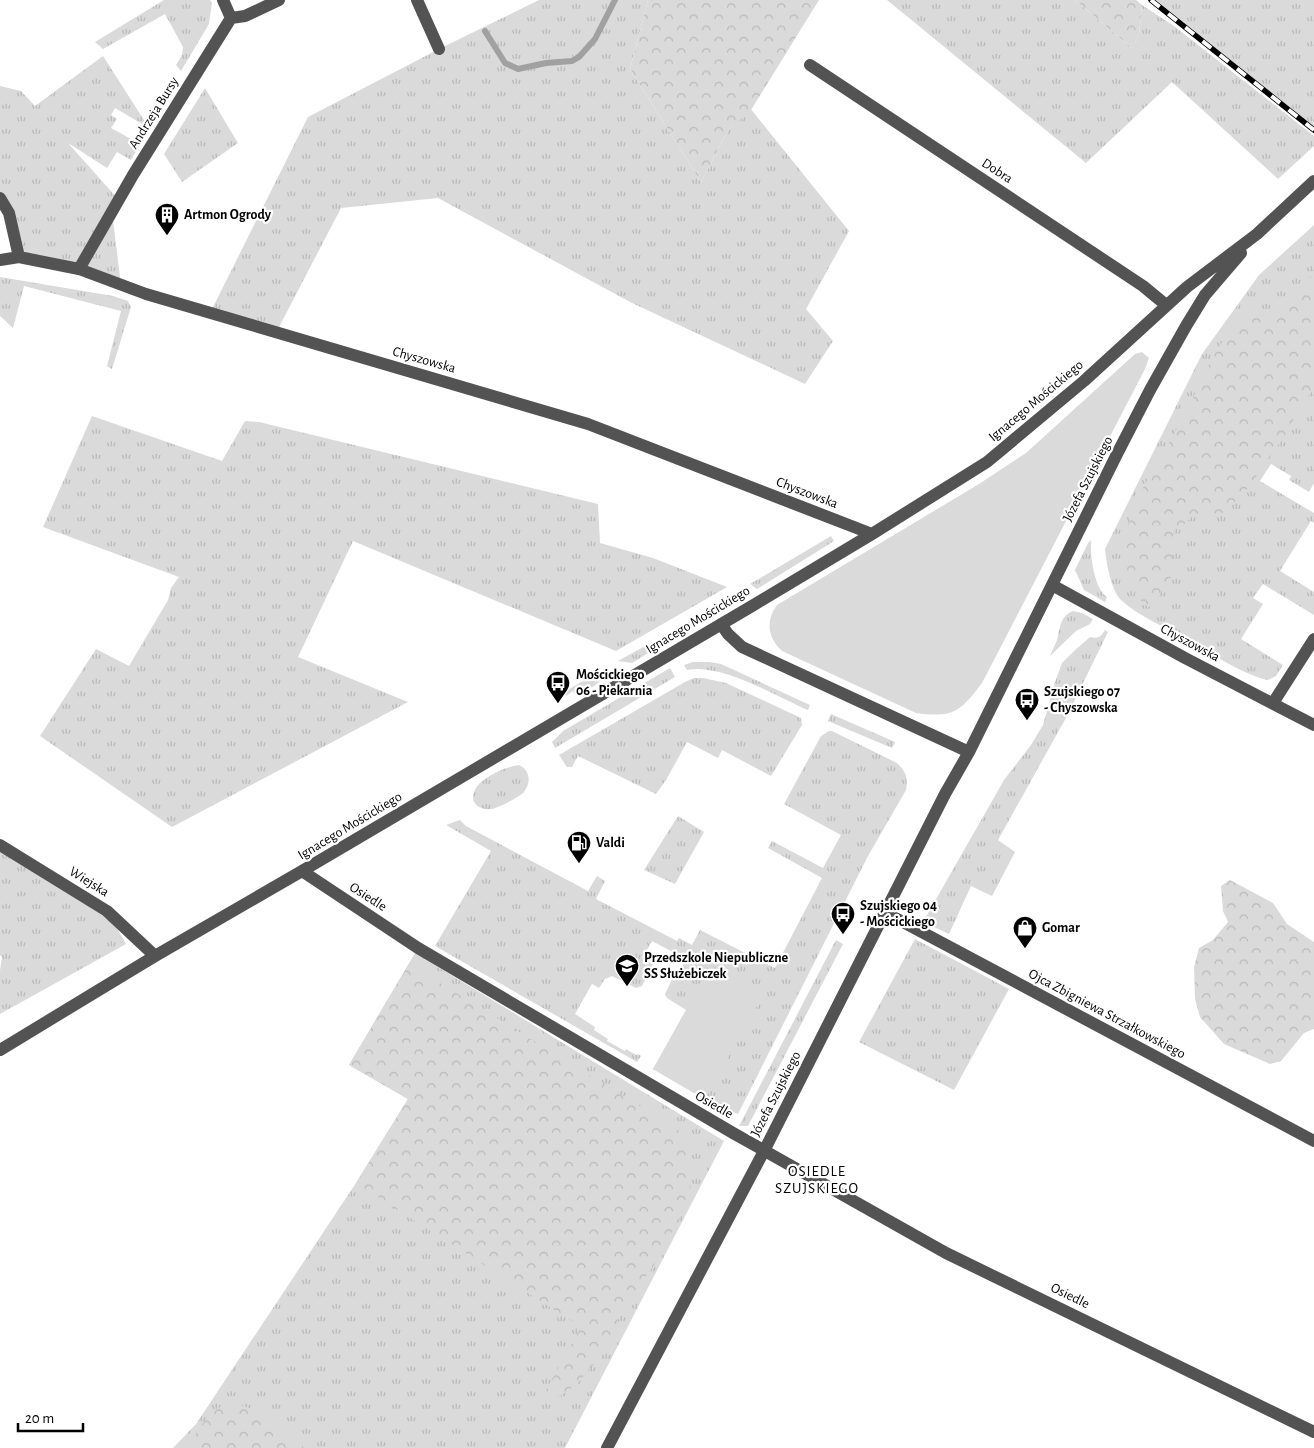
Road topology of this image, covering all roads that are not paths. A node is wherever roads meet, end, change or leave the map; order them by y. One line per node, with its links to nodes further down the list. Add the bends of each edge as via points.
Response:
1 (223, 0): 4 (street)
2 (279, 0): 4 (street, via 244,16)
3 (417, 0): 5 (street)
4 (231, 18): 12 (street, Andrzeja Bursy, via 133,174)
5 (440, 49)
6 (810, 66): 13 (street, Dobra, via 1143,286)
7 (1314, 181): 9 (street, Ignacego Mościckiego)
8 (0, 198): 10 (street, via 10,213)
9 (1257, 234): 13 (street, Ignacego Mościckiego); 15 (street, Józefa Szujskiego, via 1205,295 1186,326 1121,446)
10 (19, 257): 11 (street); 12 (street, Chyszowska)
11 (0, 260)
12 (79, 269): 14 (street, Chyszowska, via 146,294 588,424)
13 (1166, 305): 14 (street, Ignacego Mościckiego, via 1084,381 987,462)
14 (872, 534): 16 (street, Ignacego Mościckiego)
15 (1052, 585): 18 (street, Chyszowska); 20 (street, Józefa Szujskiego)
16 (721, 624): 20 (street, via 742,647); 22 (street, Ignacego Mościckiego)
17 (1314, 639): 18 (street)
18 (1273, 703): 19 (street, Chyszowska)
19 (1314, 725)
20 (969, 752): 23 (street, Józefa Szujskiego)
21 (0, 845): 24 (street, Wiejska, via 107,911)
22 (302, 872): 24 (street, Ignacego Mościckiego); 27 (street, Osiedle, via 418,948)
23 (886, 913): 26 (street, Ojca Zbigniewa Strzałkowskiego); 27 (street, Józefa Szujskiego)
24 (155, 956): 25 (street, Ignacego Mościckiego)
25 (0, 1050)
26 (1314, 1141)
27 (764, 1151): 28 (street, Osiedle, via 946,1253); 29 (street, Józefa Szujskiego)
28 (1314, 1432)
29 (607, 1448)

